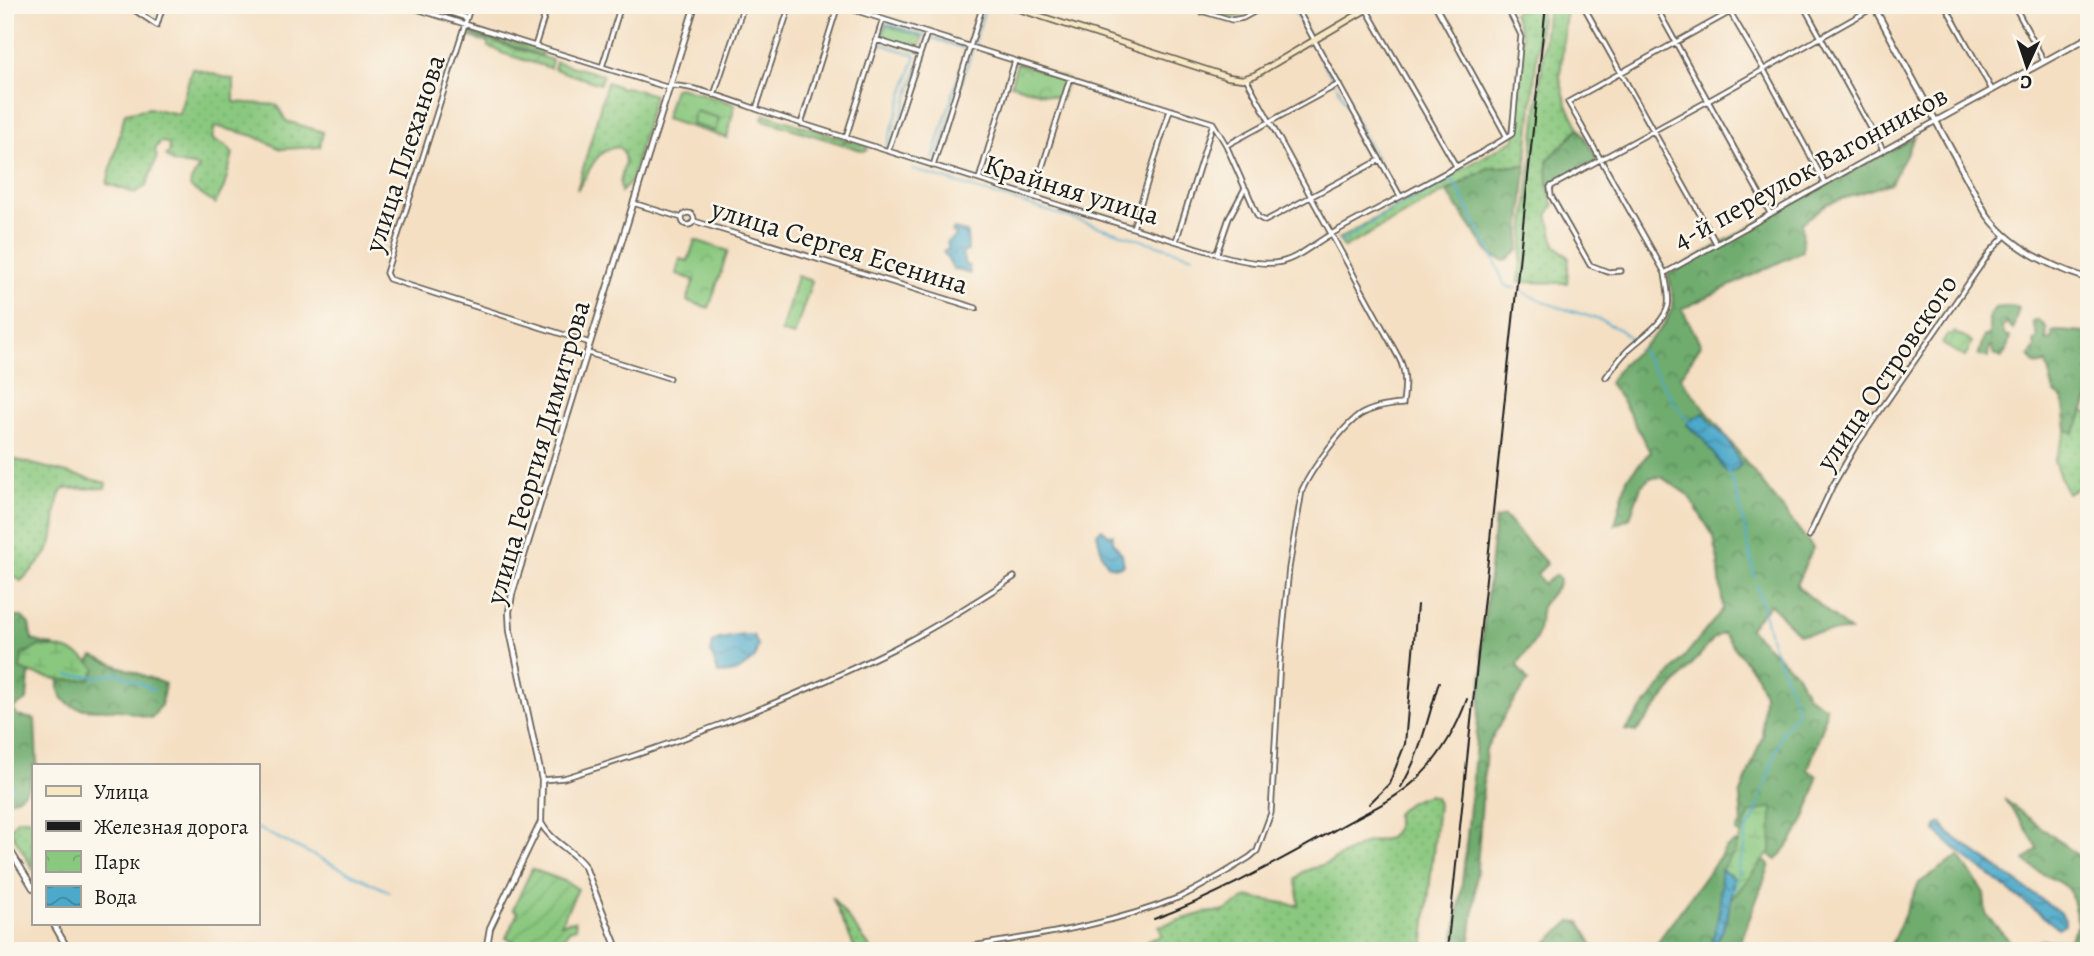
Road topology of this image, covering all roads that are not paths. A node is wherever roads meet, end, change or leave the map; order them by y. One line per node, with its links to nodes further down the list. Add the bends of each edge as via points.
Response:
1 (147, 5): 35 (street)
2 (163, 5): 35 (street, via 157,25)
3 (404, 5): 38 (street, Крайняя улица)
4 (426, 5): 36 (street)
5 (471, 5): 36 (street, улица Плеханова)
6 (548, 5): 45 (street)
7 (695, 5): 56 (street, улица Георгия Димитрова)
8 (744, 5): 58 (street)
9 (790, 5): 60 (street)
10 (838, 5): 37 (street); 65 (street)
11 (983, 5): 46 (street)
12 (1006, 5): 54 (main road, via 1228,77)
13 (1181, 5): 33 (street)
14 (1203, 5): 33 (street)
15 (1267, 5): 33 (street, via 1237,20)
16 (1295, 5): 43 (street)
17 (1374, 5): 31 (main road)
18 (1435, 5): 67 (street)
19 (1506, 5): 67 (street, via 1521,35)
20 (1583, 5): 52 (street)
21 (1655, 5): 44 (street)
22 (1726, 5): 34 (street)
23 (1743, 5): 34 (street)
24 (1803, 5): 40 (street)
25 (1945, 5): 57 (street)
26 (2014, 5): 49 (street)
27 (2086, 5): 32 (street)
28 (129, 6): 35 (street)
29 (620, 6): 50 (street)
30 (1875, 6): 40 (street); 62 (street)
31 (1366, 7): 43 (main road); 75 (street)
32 (2089, 10)
33 (1201, 12)
34 (1729, 13): 44 (street); 51 (street)
35 (143, 16)
36 (467, 18): 38 (street, улица Плеханова)
37 (883, 19): 39 (street); 42 (street)
38 (465, 24): 45 (street, Крайняя улица); 96 (street, улица Плеханова, via 386,273 389,279)
39 (927, 33): 46 (street); 47 (street)
40 (1820, 37): 51 (street); 70 (street)
41 (2089, 37): 49 (street, 4-й переулок Вагонников)
42 (877, 40): 47 (street); 68 (street)
43 (1314, 40): 54 (main road); 55 (street)
44 (1675, 42): 52 (street); 59 (street)
45 (535, 46): 50 (street, Крайняя улица)
46 (970, 47): 48 (street); 74 (street)
47 (920, 54): 71 (street)
48 (1015, 61): 53 (street); 76 (street)
49 (2044, 61): 57 (street, 4-й переулок Вагонников)
50 (602, 67): 56 (street, Крайняя улица)
51 (1764, 70): 59 (street); 77 (street)
52 (1621, 72): 66 (street); 73 (street, via 1568,102)
53 (1070, 78): 61 (street); 79 (street)
54 (1246, 78): 63 (street)
55 (1339, 84): 63 (street); 72 (street)
56 (671, 85): 58 (street, Крайняя улица); 82 (street, улица Георгия Димитрова)
57 (1992, 90): 62 (street, 4-й переулок Вагонников)
58 (714, 95): 60 (street, Крайняя улица)
59 (1708, 102): 66 (street); 83 (street)
60 (756, 109): 65 (street, Крайняя улица)
61 (1170, 109): 64 (street); 86 (street)
62 (1936, 121): 70 (street, 4-й переулок Вагонников); 88 (street, via 1985,212)
63 (1269, 122): 69 (street); 80 (street)
64 (1213, 123): 69 (street); 89 (street)
65 (802, 124): 68 (street, Крайняя улица)
66 (1654, 131): 73 (street); 90 (street)
67 (1510, 136): 75 (street, Крайняя улица)
68 (845, 138): 71 (street, Крайняя улица)
69 (1226, 145): 78 (street)
70 (1884, 150): 77 (street, 4-й переулок Вагонников)
71 (888, 151): 74 (street, Крайняя улица)
72 (1380, 160): 80 (street); 81 (street)
73 (1599, 160): 92 (street, via 1550,187 1551,196 1590,265); 93 (street)
74 (933, 166): 76 (street, Крайняя улица)
75 (1456, 166): 81 (street, Крайняя улица)
76 (978, 180): 79 (street, Крайняя улица)
77 (1825, 183): 83 (street, 4-й переулок Вагонников)
78 (1245, 188): 80 (street, via 1261,220); 91 (street)
79 (1033, 197): 86 (street, Крайняя улица)
80 (1311, 197): 87 (street)
81 (1401, 197): 87 (street, Крайняя улица)
82 (633, 203): 84 (street, улица Сергея Есенина); 96 (street, улица Георгия Димитрова)
83 (1770, 213): 90 (street, 4-й переулок Вагонников)
84 (682, 218): 85 (street, улица Сергея Есенина, via 686,224); 85 (street, улица Сергея Есенина, via 690,213)
85 (694, 221): 95 (street, улица Сергея Есенина)
86 (1133, 228): 89 (street, Крайняя улица)
87 (1331, 234): 91 (street, Крайняя улица, via 1282,262); 110 (street, via 1404,368 1403,404 1358,416 1338,436 1303,490 1281,649 1272,813 1257,851 1183,896 1143,911)
88 (2005, 236): 94 (street, via 2018,247); 100 (street, улица Островского, via 1855,447)
89 (1176, 241): 91 (street, Крайняя улица)
90 (1716, 243): 93 (street, 4-й переулок Вагонников)
91 (1217, 254)
92 (1621, 271)
93 (1665, 273): 98 (street, 4-й переулок Вагонников, via 1666,311)
94 (2089, 279)
95 (975, 308)
96 (591, 343): 97 (street, улица Георгия Димитрова)
97 (588, 353): 99 (street); 102 (street, улица Георгия Димитрова, via 510,608 510,636)
98 (1606, 377)
99 (669, 378)
100 (1809, 536)
101 (1014, 577): 102 (street, via 947,620 838,675 713,728 572,776)
102 (542, 780): 103 (street, улица Георгия Димитрова)
103 (541, 822): 108 (street, улица Георгия Димитрова, via 490,929); 109 (street, via 585,867)
104 (5, 842): 105 (street)
105 (32, 886)
106 (54, 925): 107 (street)
107 (69, 951)
108 (486, 951)
109 (618, 951)
110 (944, 951)

